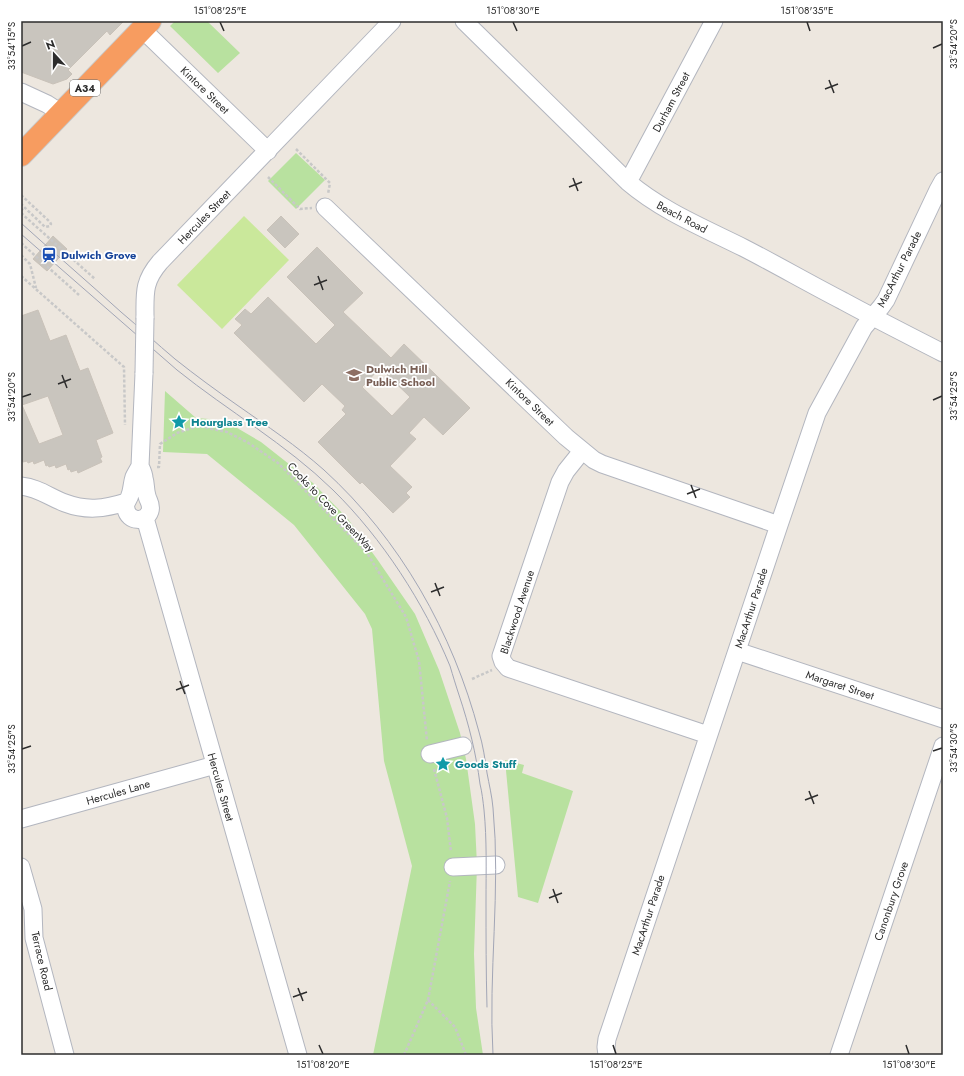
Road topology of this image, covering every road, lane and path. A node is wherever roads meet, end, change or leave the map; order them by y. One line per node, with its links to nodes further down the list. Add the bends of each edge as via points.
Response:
1 (392, 21): 8 (street, Hercules Street)
2 (464, 21): 12 (street, Beach Road)
3 (714, 21): 12 (street, Durham Street)
4 (146, 25): 6 (highway, A34); 8 (street, Kintore Street)
5 (21, 92): 6 (street)
6 (61, 113): 9 (highway, A34)
7 (296, 149): 15 (path, via 330,183)
8 (268, 151): 28 (street, Hercules Street, bridge, via 149,276 145,294 144,373)
9 (21, 155)
10 (268, 177): 15 (path, via 300,209)
11 (943, 181): 24 (street, MacArthur Parade, via 886,300)
12 (628, 182): 24 (street, Beach Road, via 673,213)
13 (21, 195): 16 (path, via 50,222 50,226 45,227)
14 (21, 204): 16 (path)
15 (325, 207): 27 (street, Kintore Street)
16 (24, 208): 17 (path)
17 (21, 212): 21 (path)
18 (21, 243): 23 (path)
19 (21, 255): 22 (path, via 30,264)
20 (21, 276): 22 (path)
21 (95, 279)
22 (36, 289): 26 (path, via 124,367)
23 (79, 295)
24 (873, 317): 25 (street, Beach Road); 33 (street, MacArthur Parade, via 864,327 817,413)
25 (943, 353)
26 (125, 428)
27 (582, 451): 33 (street, Kintore Street, via 602,464); 35 (street, Blackwood Avenue, via 560,482)
28 (147, 466): 30 (street, via 144,475); 31 (street, via 134,477); 41 (path, Cooks to Cove GreenWay, via 159,467 160,444 177,433 198,426 227,432 278,463 367,553 406,617 419,660 425,736)
29 (21, 486): 31 (street, via 42,491 65,503 95,509)
30 (147, 498): 31 (street, via 137,494); 32 (street, via 151,509)
31 (128, 500): 32 (street, via 126,510 130,517 137,520)
32 (145, 518): 42 (street, Hercules Street)
33 (779, 525): 34 (street, MacArthur Parade)
34 (737, 651): 37 (street, Margaret Street); 38 (street, MacArthur Parade)
35 (503, 660): 36 (path); 38 (street, Blackwood Avenue, via 508,668)
36 (472, 679)
37 (943, 719)
38 (708, 734): 51 (street, MacArthur Parade, via 607,1039)
39 (463, 746): 41 (street)
40 (943, 746): 52 (street, Canonbury Grove)
41 (430, 754)
42 (215, 765): 43 (street, Hercules Lane); 48 (street, Hercules Street)
43 (21, 819)
44 (496, 865): 46 (street)
45 (21, 867): 47 (street, Terrace Road, via 34,909 34,938)
46 (453, 867)
47 (65, 1055)
48 (298, 1055)
49 (404, 1055): 50 (path, via 428,1000 455,1027)
50 (466, 1055)
51 (607, 1055)
52 (839, 1055)

